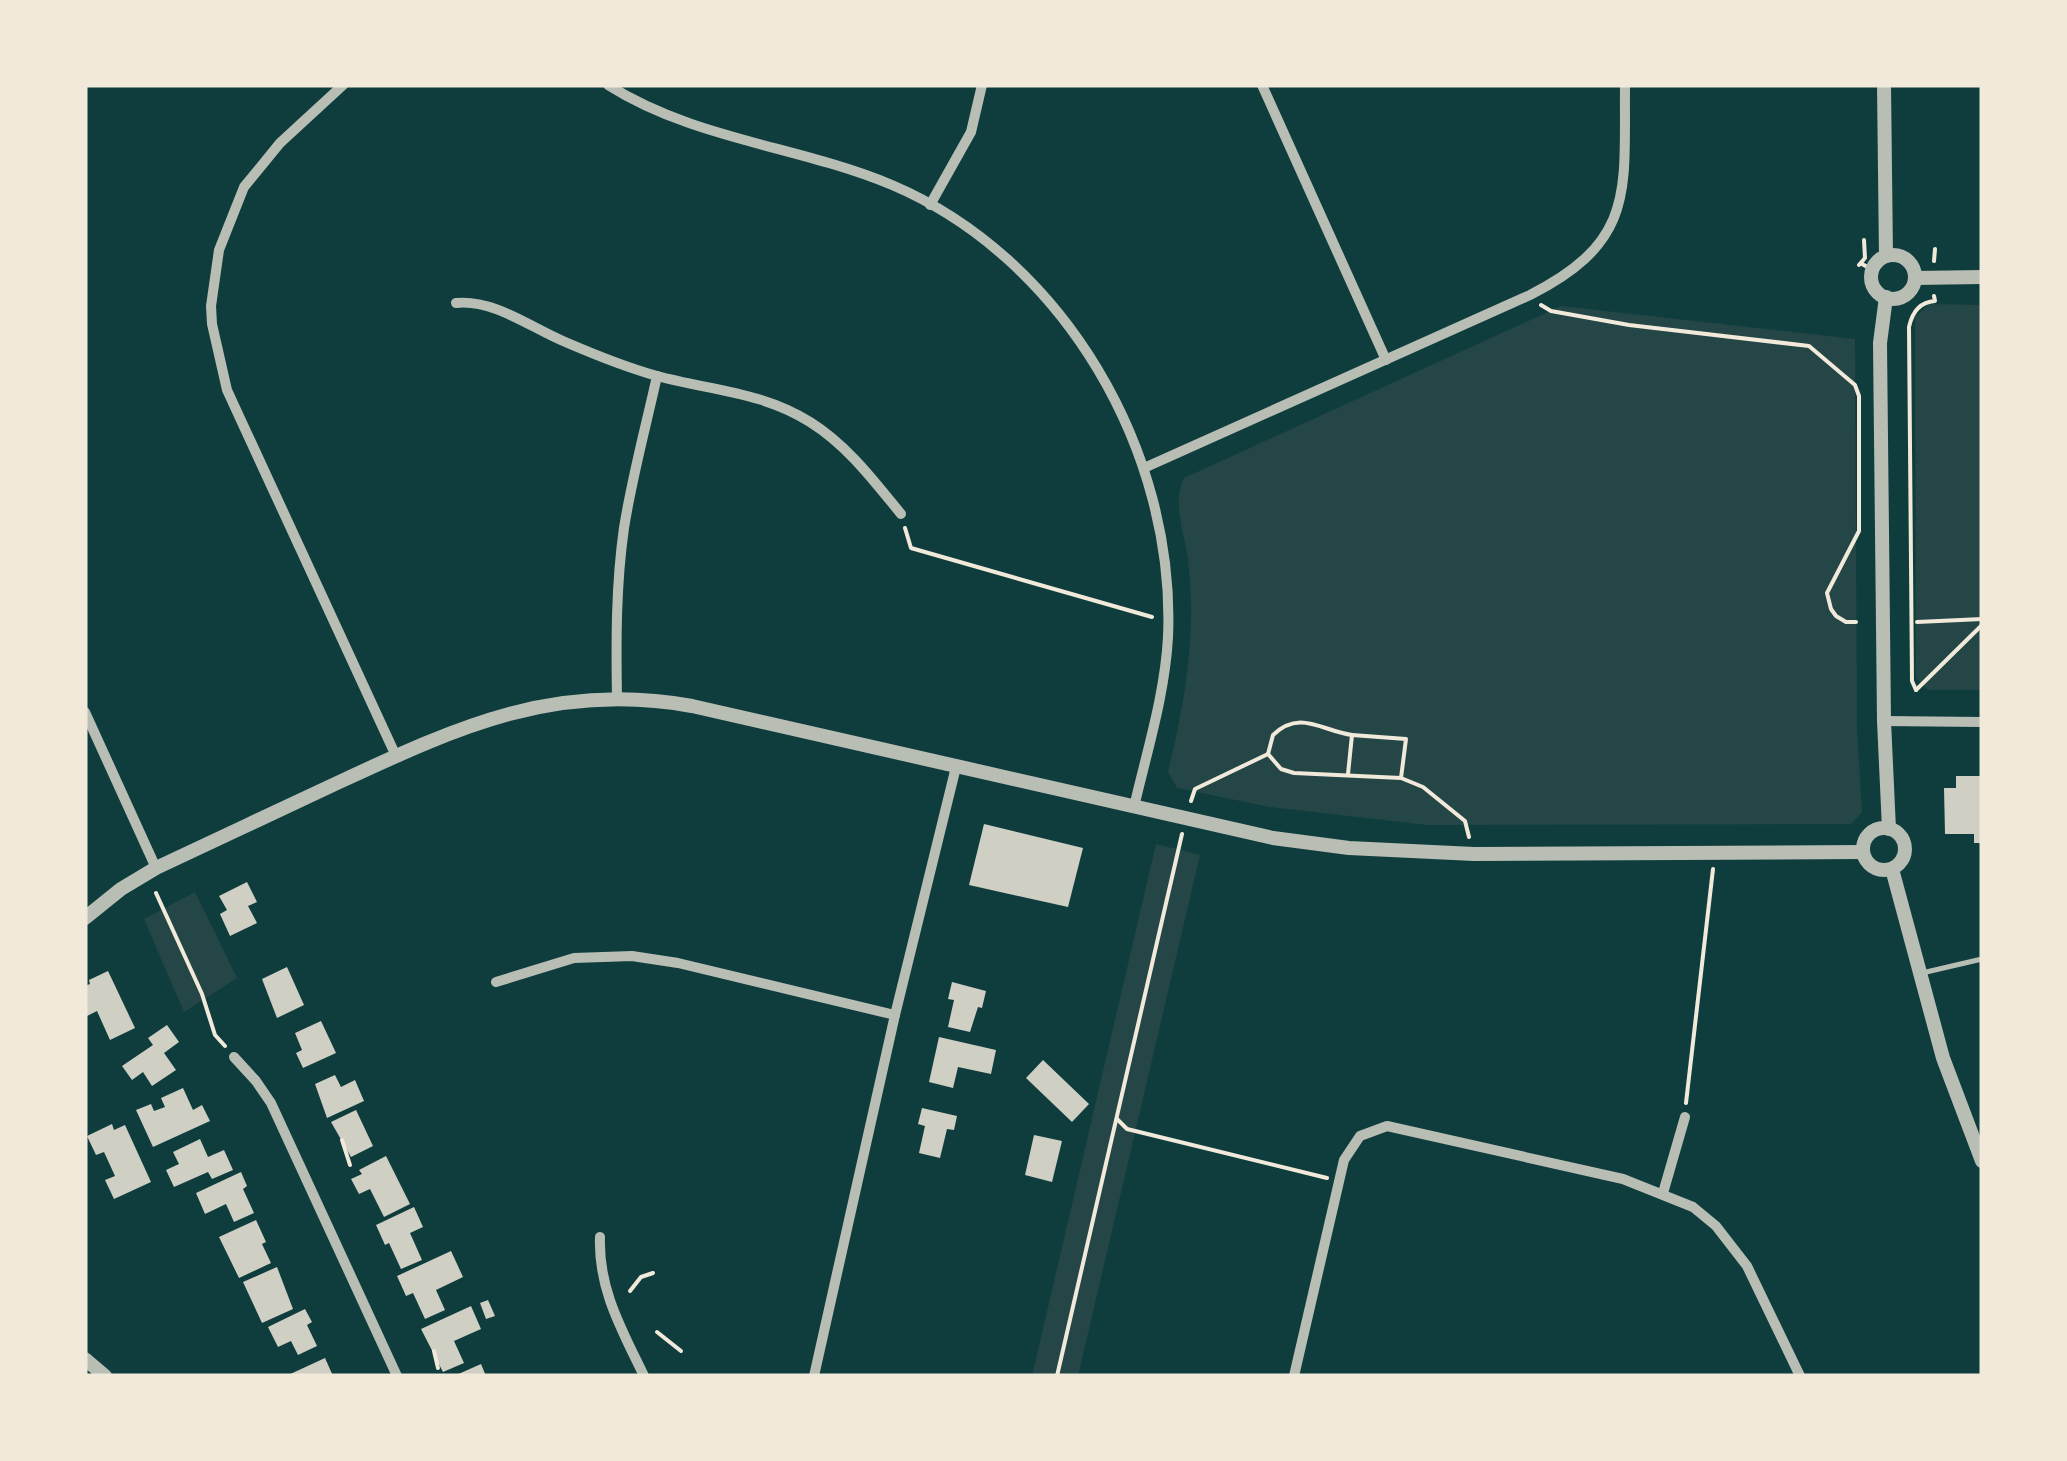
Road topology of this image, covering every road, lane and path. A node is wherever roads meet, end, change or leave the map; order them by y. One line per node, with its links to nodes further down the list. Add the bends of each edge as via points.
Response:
1 (343, 85): 32 (street, via 280,143 236,201 219,250 212,324 227,390)
2 (608, 85): 7 (street, via 673,118 852,168)
3 (982, 85): 7 (street, via 971,132)
4 (1262, 85): 18 (street)
5 (1624, 85): 15 (street, via 1619,210 1595,252)
6 (1884, 85): 10 (street)
7 (930, 205): 20 (street, via 1006,259 1060,315 1109,391)
8 (1864, 240): 11 (path)
9 (1935, 249): 14 (path)
10 (1886, 256): 11 (street); 13 (street, via 1906,260)
11 (1864, 266): 16 (street)
12 (1982, 277): 14 (street)
13 (1915, 278): 14 (street); 16 (street, via 1905,295)
14 (1934, 278): 25 (path, via 1935,301 1923,303 1909,327 1909,678 1916,690)
15 (1530, 295): 18 (street); 23 (path, via 1551,311 1610,322 1809,346 1855,385 1858,531 1827,592 1836,616)
16 (1886, 297): 28 (street, via 1880,343)
17 (456, 303): 19 (street, via 483,305)
18 (1386, 360): 20 (street)
19 (657, 376): 21 (street, via 755,397 807,420 852,456); 26 (street, via 620,556)
20 (1144, 468): 22 (street, via 1162,549)
21 (901, 514): 22 (path, via 911,548)
22 (1168, 620): 36 (street, via 1163,682)
23 (1856, 622)
24 (1917, 622): 25 (path)
25 (1982, 622)
26 (617, 698): 32 (street, via 507,713); 33 (street, via 692,706)
27 (85, 712): 42 (street)
28 (1884, 722): 29 (street); 38 (street)
29 (1982, 722)
30 (1352, 735): 31 (path, via 1296,721 1272,735); 34 (path); 35 (path, via 1406,739)
31 (1268, 754): 34 (path, via 1280,769 1294,773); 37 (path, via 1195,789)
32 (396, 756): 42 (street)
33 (956, 767): 36 (street); 49 (street)
34 (1348, 774): 35 (path)
35 (1401, 778): 40 (path, via 1466,821)
36 (1134, 807): 37 (street)
37 (1186, 819): 40 (street, via 1349,848); 52 (path)
38 (1889, 828): 39 (street, via 1870,834); 43 (street, via 1905,848)
39 (1863, 852): 41 (street); 43 (street, via 1873,868)
40 (1474, 854): 41 (street)
41 (1716, 854): 51 (path)
42 (156, 868): 45 (street)
43 (1892, 869): 47 (street)
44 (156, 892): 50 (path, via 215,1035)
45 (85, 918)
46 (1982, 959): 47 (lane)
47 (1919, 973): 54 (street, via 1950,1082)
48 (496, 982): 49 (street, via 574,958 632,956)
49 (895, 1015): 69 (street)
50 (234, 1057): 67 (street, via 270,1103)
51 (1684, 1117): 57 (street)
52 (1117, 1120): 56 (path, via 1127,1129); 70 (path)
53 (342, 1140): 55 (path)
54 (1982, 1161)
55 (350, 1165)
56 (1339, 1181): 57 (street, via 1354,1142 1387,1126); 71 (street)
57 (1663, 1193): 72 (street, via 1704,1215 1738,1251)
58 (600, 1237): 68 (street, via 606,1291)
59 (652, 1273): 60 (path)
60 (630, 1291)
61 (657, 1332): 63 (path)
62 (434, 1351): 65 (path)
63 (681, 1351)
64 (85, 1360): 66 (street)
65 (438, 1368)
66 (105, 1376)
67 (397, 1376)
68 (644, 1376)
69 (814, 1376)
70 (1057, 1376)
71 (1294, 1376)
72 (1800, 1376)

